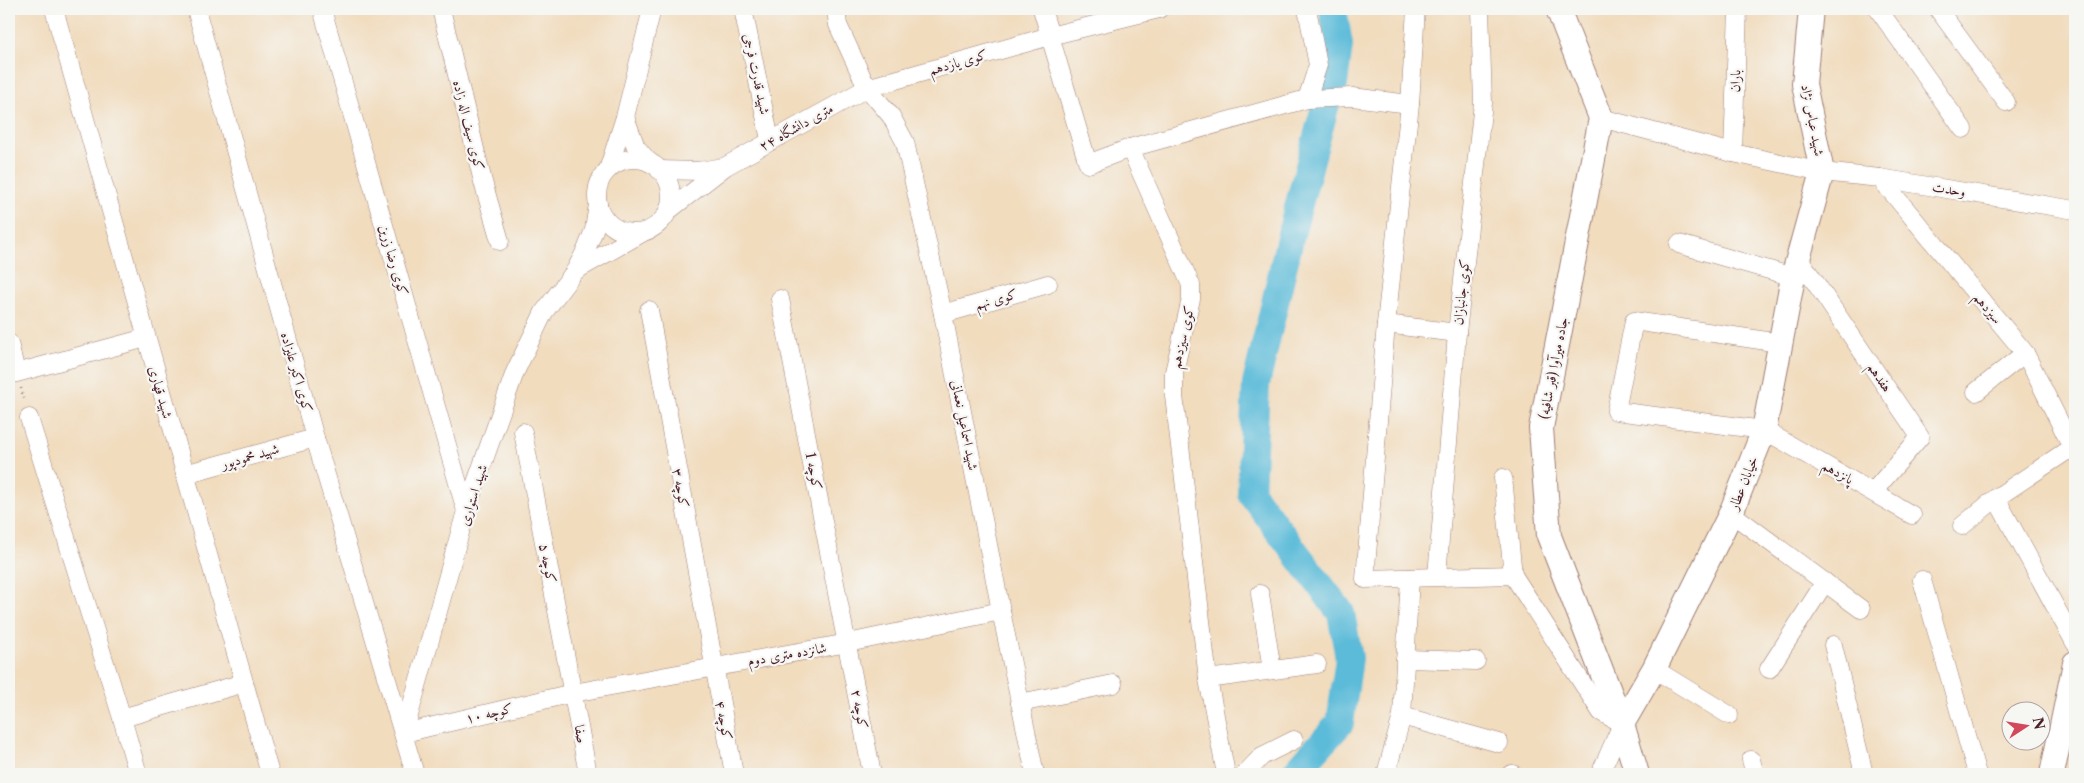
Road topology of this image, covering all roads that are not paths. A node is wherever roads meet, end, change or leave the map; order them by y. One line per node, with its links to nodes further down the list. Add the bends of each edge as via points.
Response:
1 (54, 9): 48 (street, شهید قهاری)
2 (196, 9): 57 (street, کوی اکبر علیزاده)
3 (322, 9): 63 (street, کوی رضا زرین)
4 (441, 9): 38 (street, کوی سیف اله زاده)
5 (652, 9): 23 (street)
6 (743, 9): 26 (street, شهید قدرت فرجی)
7 (836, 9): 19 (street, شهید اسماعیل نعمانی, via 838,25)
8 (1042, 9): 18 (street)
9 (1159, 9): 18 (street, کوی یازدهم)
10 (1307, 9): 20 (street, via 1318,65)
11 (1416, 9): 22 (street)
12 (1480, 9): 47 (street, کوی جانبازان, via 1483,103)
13 (1558, 9): 24 (street)
14 (1738, 9): 28 (street, باران)
15 (1811, 9): 32 (street, شهید عباس نژاد, via 1804,84)
16 (1878, 9): 25 (street)
17 (1938, 9): 21 (street)
18 (1050, 36): 19 (street, کوی یازدهم); 27 (street, via 1088,164)
19 (867, 88): 26 (street, ۲۴ متری دانشگاه); 45 (street, شهید اسماعیل نعمانی, via 891,116 905,142)
20 (1307, 98): 22 (street, via 1352,97); 27 (street)
21 (2006, 102)
22 (1410, 104): 46 (street)
23 (625, 117): 29 (street, via 636,147); 31 (street)
24 (1601, 118): 28 (street, وحدت); 94 (street, جاده میرآوا (قبر شافیه), via 1542,428 1549,536)
25 (1963, 129)
26 (770, 140): 30 (street, ۲۴ متری دانشگاه)
27 (1130, 148): 86 (street, کوی سیزدهم, via 1191,285 1191,300 1174,372 1174,396)
28 (1733, 153): 32 (street, وحدت)
29 (655, 166): 30 (street, ۲۴ متری دانشگاه, via 699,172); 31 (street, via 628,160); 36 (street, via 666,178 670,189)
30 (726, 166): 36 (street, ۲۴ متری دانشگاه)
31 (608, 170): 34 (street, via 597,192)
32 (1822, 172): 33 (street, وحدت); 40 (street, خیابان عطار)
33 (1880, 178): 35 (street, وحدت); 51 (street, سیزدهم)
34 (598, 204): 37 (street, via 611,225 626,232); 41 (street, شهید استواری, via 594,230)
35 (2075, 210)
36 (668, 211): 37 (street, via 653,228)
37 (643, 232): 41 (street, شهید استواری)
38 (500, 241)
39 (1679, 244): 40 (street)
40 (1796, 267): 50 (street, خیابان عطار); 61 (street, هفدهم, via 1920,437)
41 (575, 271): 63 (street, شهید استواری, via 544,312 515,372)
42 (1048, 284): 45 (street, کوی نهم)
43 (780, 299): 75 (street, کوچه 1)
44 (649, 310): 82 (street, کوچه ۳)
45 (943, 314): 74 (street, شهید اسماعیل نعمانی)
46 (1386, 324): 47 (street); 69 (street, via 1365,580)
47 (1457, 333): 68 (street, کوی جانبازان)
48 (146, 338): 52 (street); 59 (street, شهید قهاری)
49 (9, 343): 52 (street)
50 (1780, 343): 55 (street, خیابان عطار); 55 (street, via 1634,321 1616,411)
51 (2025, 353): 53 (street); 58 (street, سیزدهم)
52 (12, 373)
53 (1976, 392)
54 (29, 418): 93 (street)
55 (1764, 430): 61 (street, پانزدهم); 64 (street, خیابان عطار)
56 (523, 432): 89 (street, کوچه ۵)
57 (316, 438): 59 (street, شهید محمودپور); 95 (street, کوی اکبر علیزاده)
58 (2073, 450): 62 (street)
59 (185, 474): 87 (street, شهید قهاری)
60 (1503, 478): 67 (street)
61 (1873, 492): 65 (street, پانزدهم)
62 (1996, 498): 66 (street); 76 (street)
63 (466, 511): 95 (street, شهید استواری)
64 (1731, 513): 71 (street); 83 (street, خیابان عطار)
65 (1912, 515)
66 (1962, 526)
67 (1512, 575): 68 (street); 94 (street, via 1601,712)
68 (1437, 576): 69 (street)
69 (1410, 578): 78 (street)
70 (1922, 580): 111 (street)
71 (1825, 582): 73 (street); 84 (street)
72 (1260, 594): 85 (street)
73 (1861, 609)
74 (1000, 611): 75 (street, شانزده متری دوم); 90 (street, شهید اسماعیل نعمانی)
75 (848, 643): 82 (street, شانزده متری دوم); 103 (street, کوچه ۲)
76 (2075, 643)
77 (1833, 645): 110 (street)
78 (1405, 659): 79 (street); 92 (street)
79 (1476, 661)
80 (2075, 663): 112 (street)
81 (1317, 664): 85 (street)
82 (714, 666): 89 (street, شانزده متری دوم); 102 (street, کوچه ۴)
83 (1654, 669): 91 (street); 94 (street, خیابان عطار)
84 (1769, 669)
85 (1272, 670): 86 (street)
86 (1208, 679): 105 (street, کوی سیزدهم)
87 (244, 683): 93 (street); 99 (street, شهید قهاری)
88 (1113, 684): 90 (street)
89 (574, 693): 95 (street, کوچه ۱۰); 101 (street, صفا)
90 (1020, 703): 104 (street, شهید اسماعیل نعمانی)
91 (1729, 714)
92 (1402, 716): 97 (street); 107 (street)
93 (122, 718): 98 (street)
94 (1622, 724): 108 (street); 109 (street)
95 (404, 733): 100 (street, کوی اکبر علیزاده)
96 (1294, 740): 106 (street, via 1262,756)
97 (1499, 743)
98 (138, 774)
99 (270, 774)
100 (416, 774)
101 (588, 774)
102 (734, 774)
103 (872, 774)
104 (1035, 774)
105 (1226, 774)
106 (1245, 774)
107 (1386, 774)
108 (1600, 774)
109 (1637, 774)
110 (1864, 774)
111 (1977, 774)
112 (2052, 774)

